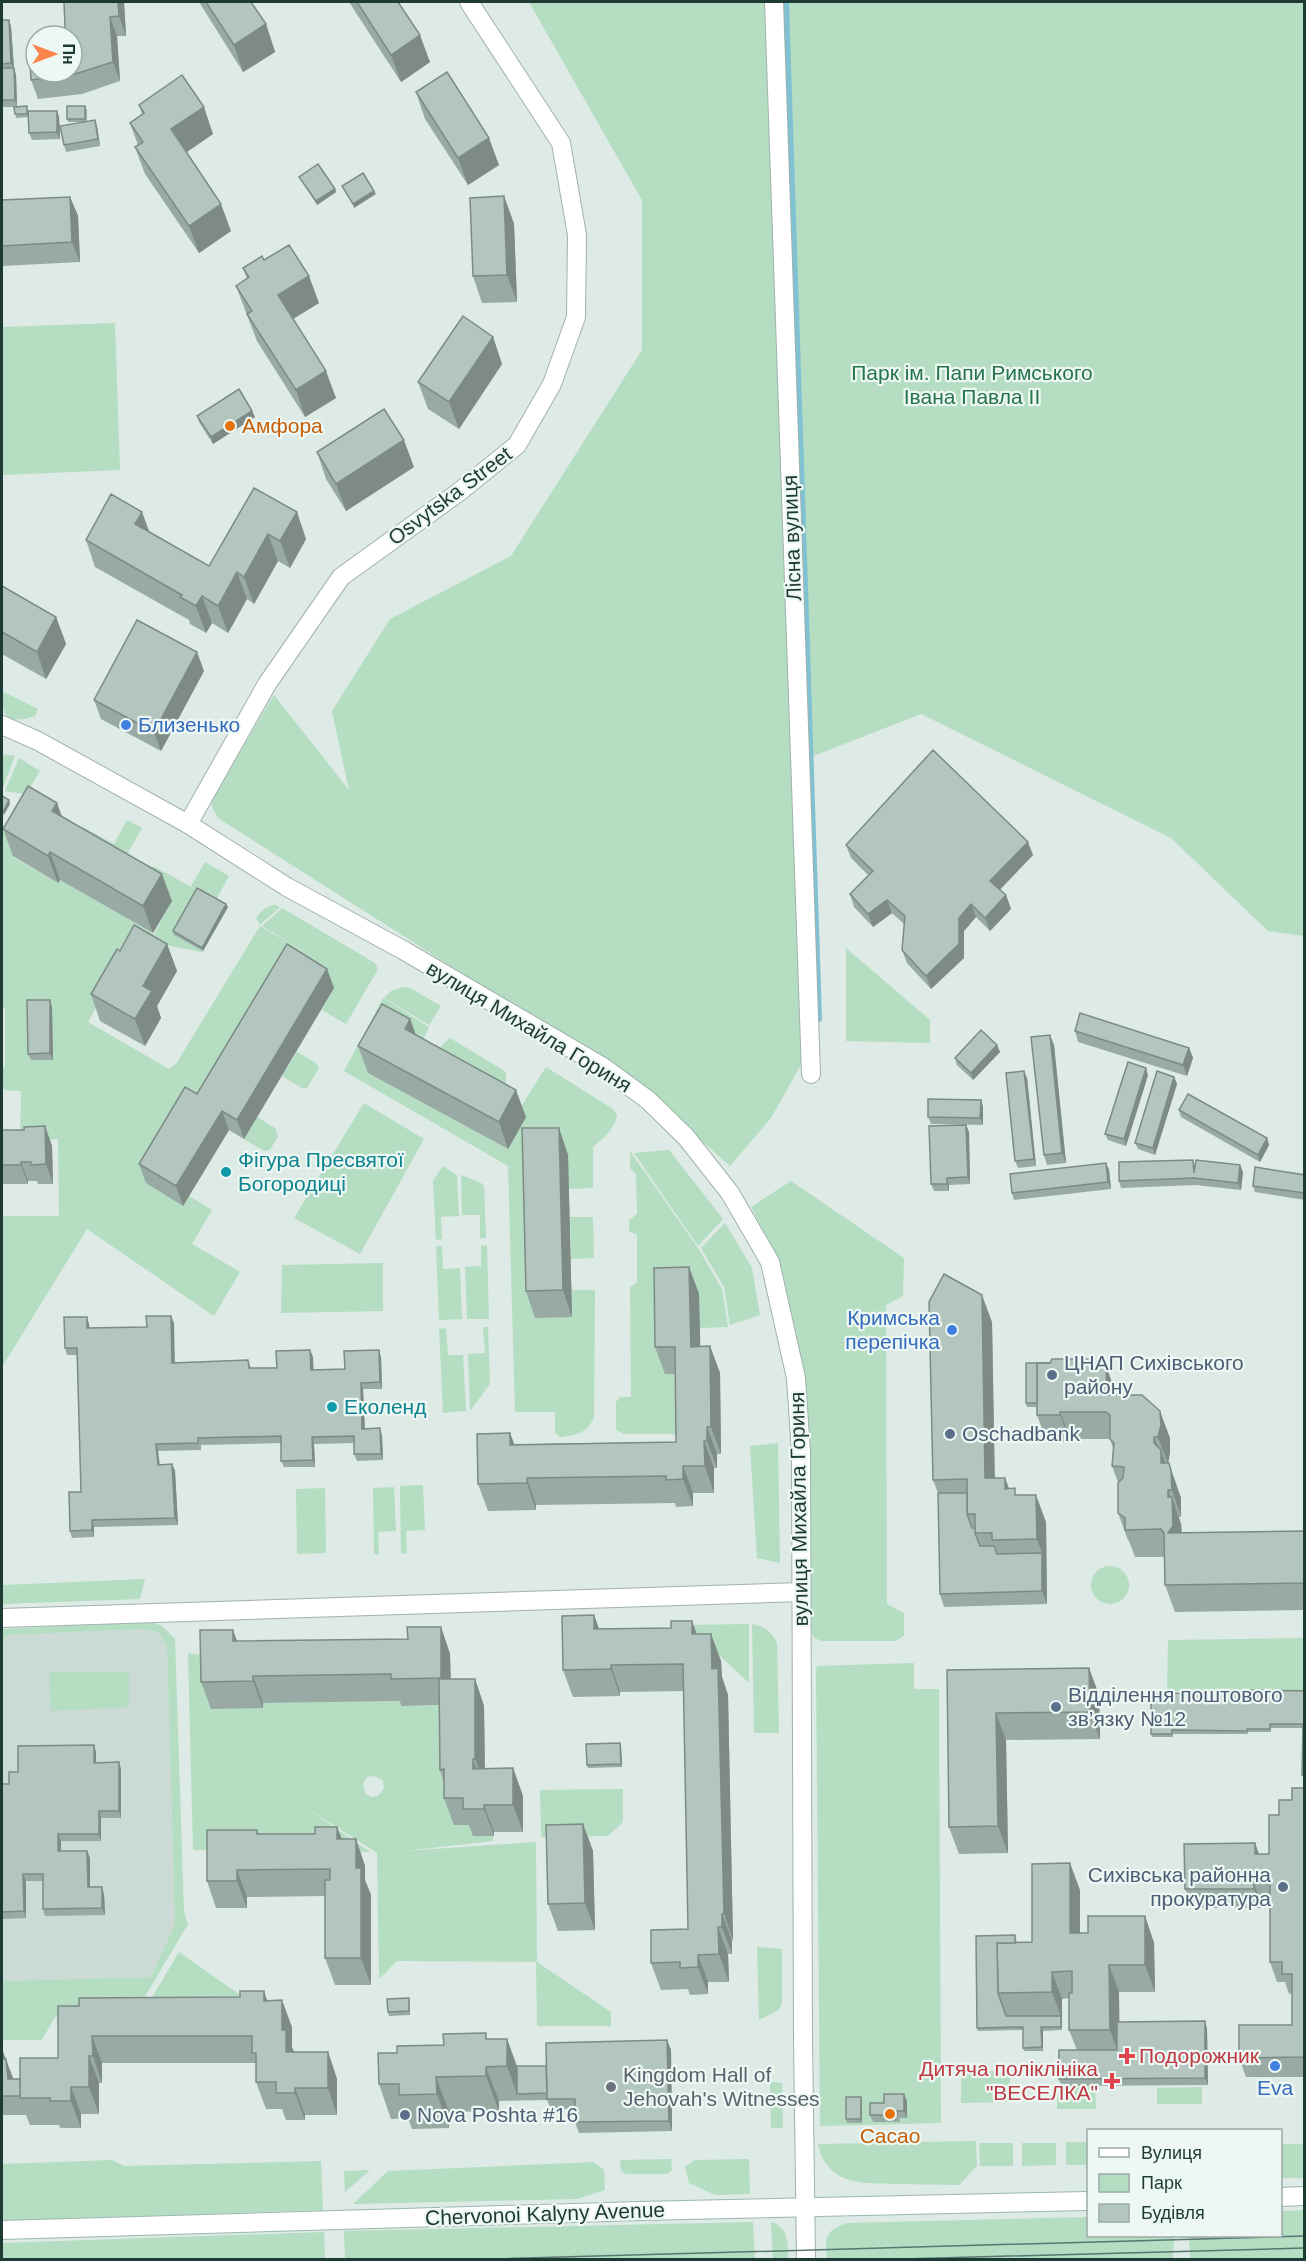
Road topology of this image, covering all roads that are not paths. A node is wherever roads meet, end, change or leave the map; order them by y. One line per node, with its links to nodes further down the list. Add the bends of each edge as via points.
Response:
1 (469, 2): 4 (street, Osvytska Street, via 561,142 577,235 576,317 552,384 516,445 459,492 341,577 267,684)
2 (774, 2): 5 (street, Лісна вулиця)
3 (2, 725): 4 (street, вулиця Михайла Гориня)
4 (188, 824): 6 (street, вулиця Михайла Гориня, via 287,886 603,1067 648,1100 686,1137 723,1184 770,1262 796,1378 801,1453)
5 (811, 1074)
6 (801, 1592): 7 (street); 11 (street, вулиця Михайла Гориня)
7 (2, 1618)
8 (1305, 2196): 9 (street)
9 (1282, 2197)
10 (1087, 2201): 11 (street, Chervonoi Kalyny Avenue)
11 (806, 2208): 12 (street, Chervonoi Kalyny Avenue); 13 (street, вулиця Михайла Гориня)
12 (2, 2230)
13 (806, 2259)

